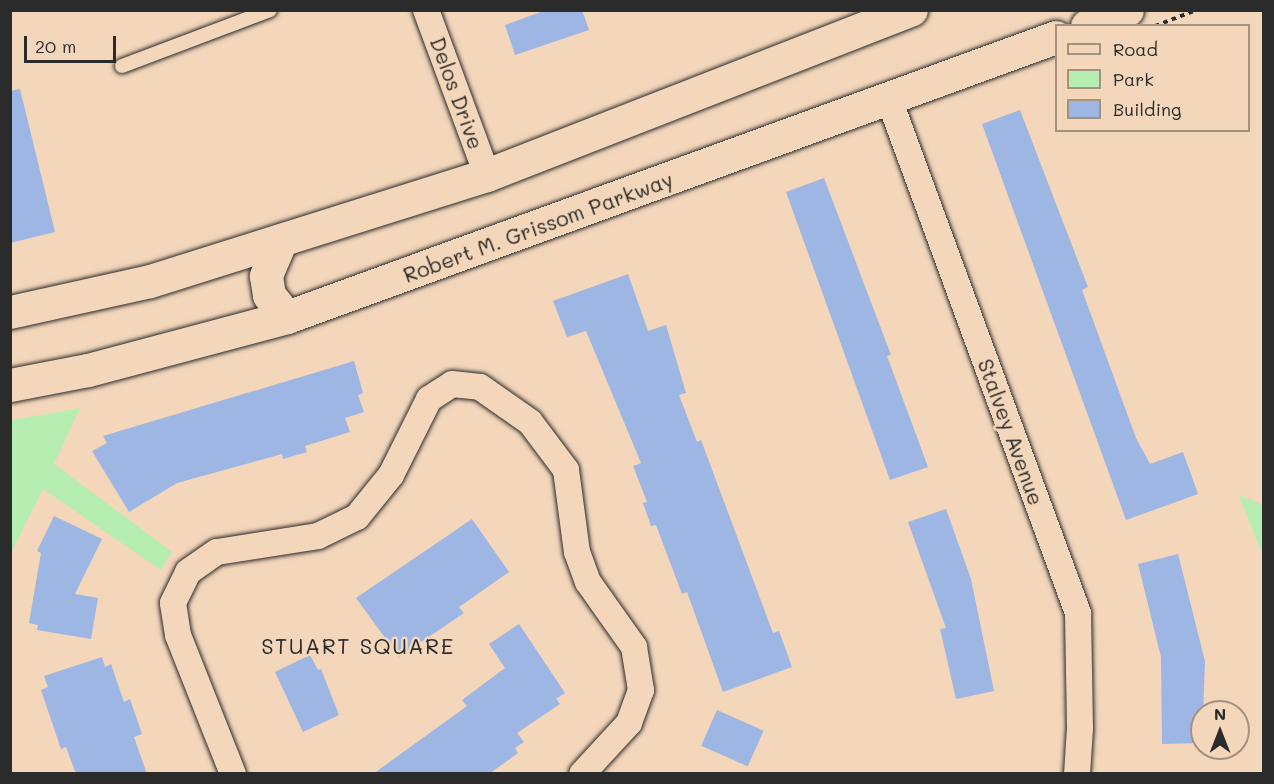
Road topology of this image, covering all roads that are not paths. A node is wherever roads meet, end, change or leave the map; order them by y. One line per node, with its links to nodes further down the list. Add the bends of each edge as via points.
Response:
1 (270, 10): 7 (lane)
2 (426, 10): 9 (street, Delos Drive)
3 (911, 10): 9 (main road)
4 (1127, 10): 5 (main road)
5 (1092, 24)
6 (1055, 37): 8 (main road, Robert M. Grissom Parkway)
7 (122, 66)
8 (889, 99): 12 (main road, Robert M. Grissom Parkway); 16 (street, Stalvey Avenue, via 1078,614)
9 (487, 175): 10 (main road)
10 (281, 240): 11 (main road, via 150,281); 12 (main road, via 266,276 269,296)
11 (10, 312)
12 (287, 317): 13 (main road, Robert M. Grissom Parkway, via 88,370)
13 (10, 385)
14 (233, 774): 15 (street, via 178,635 173,603 188,572 217,552 318,536 357,517 391,475 429,399 452,384 480,387 530,422 566,470 577,552 588,582 634,647 641,690 629,723)
15 (582, 774)
16 (1077, 774)

